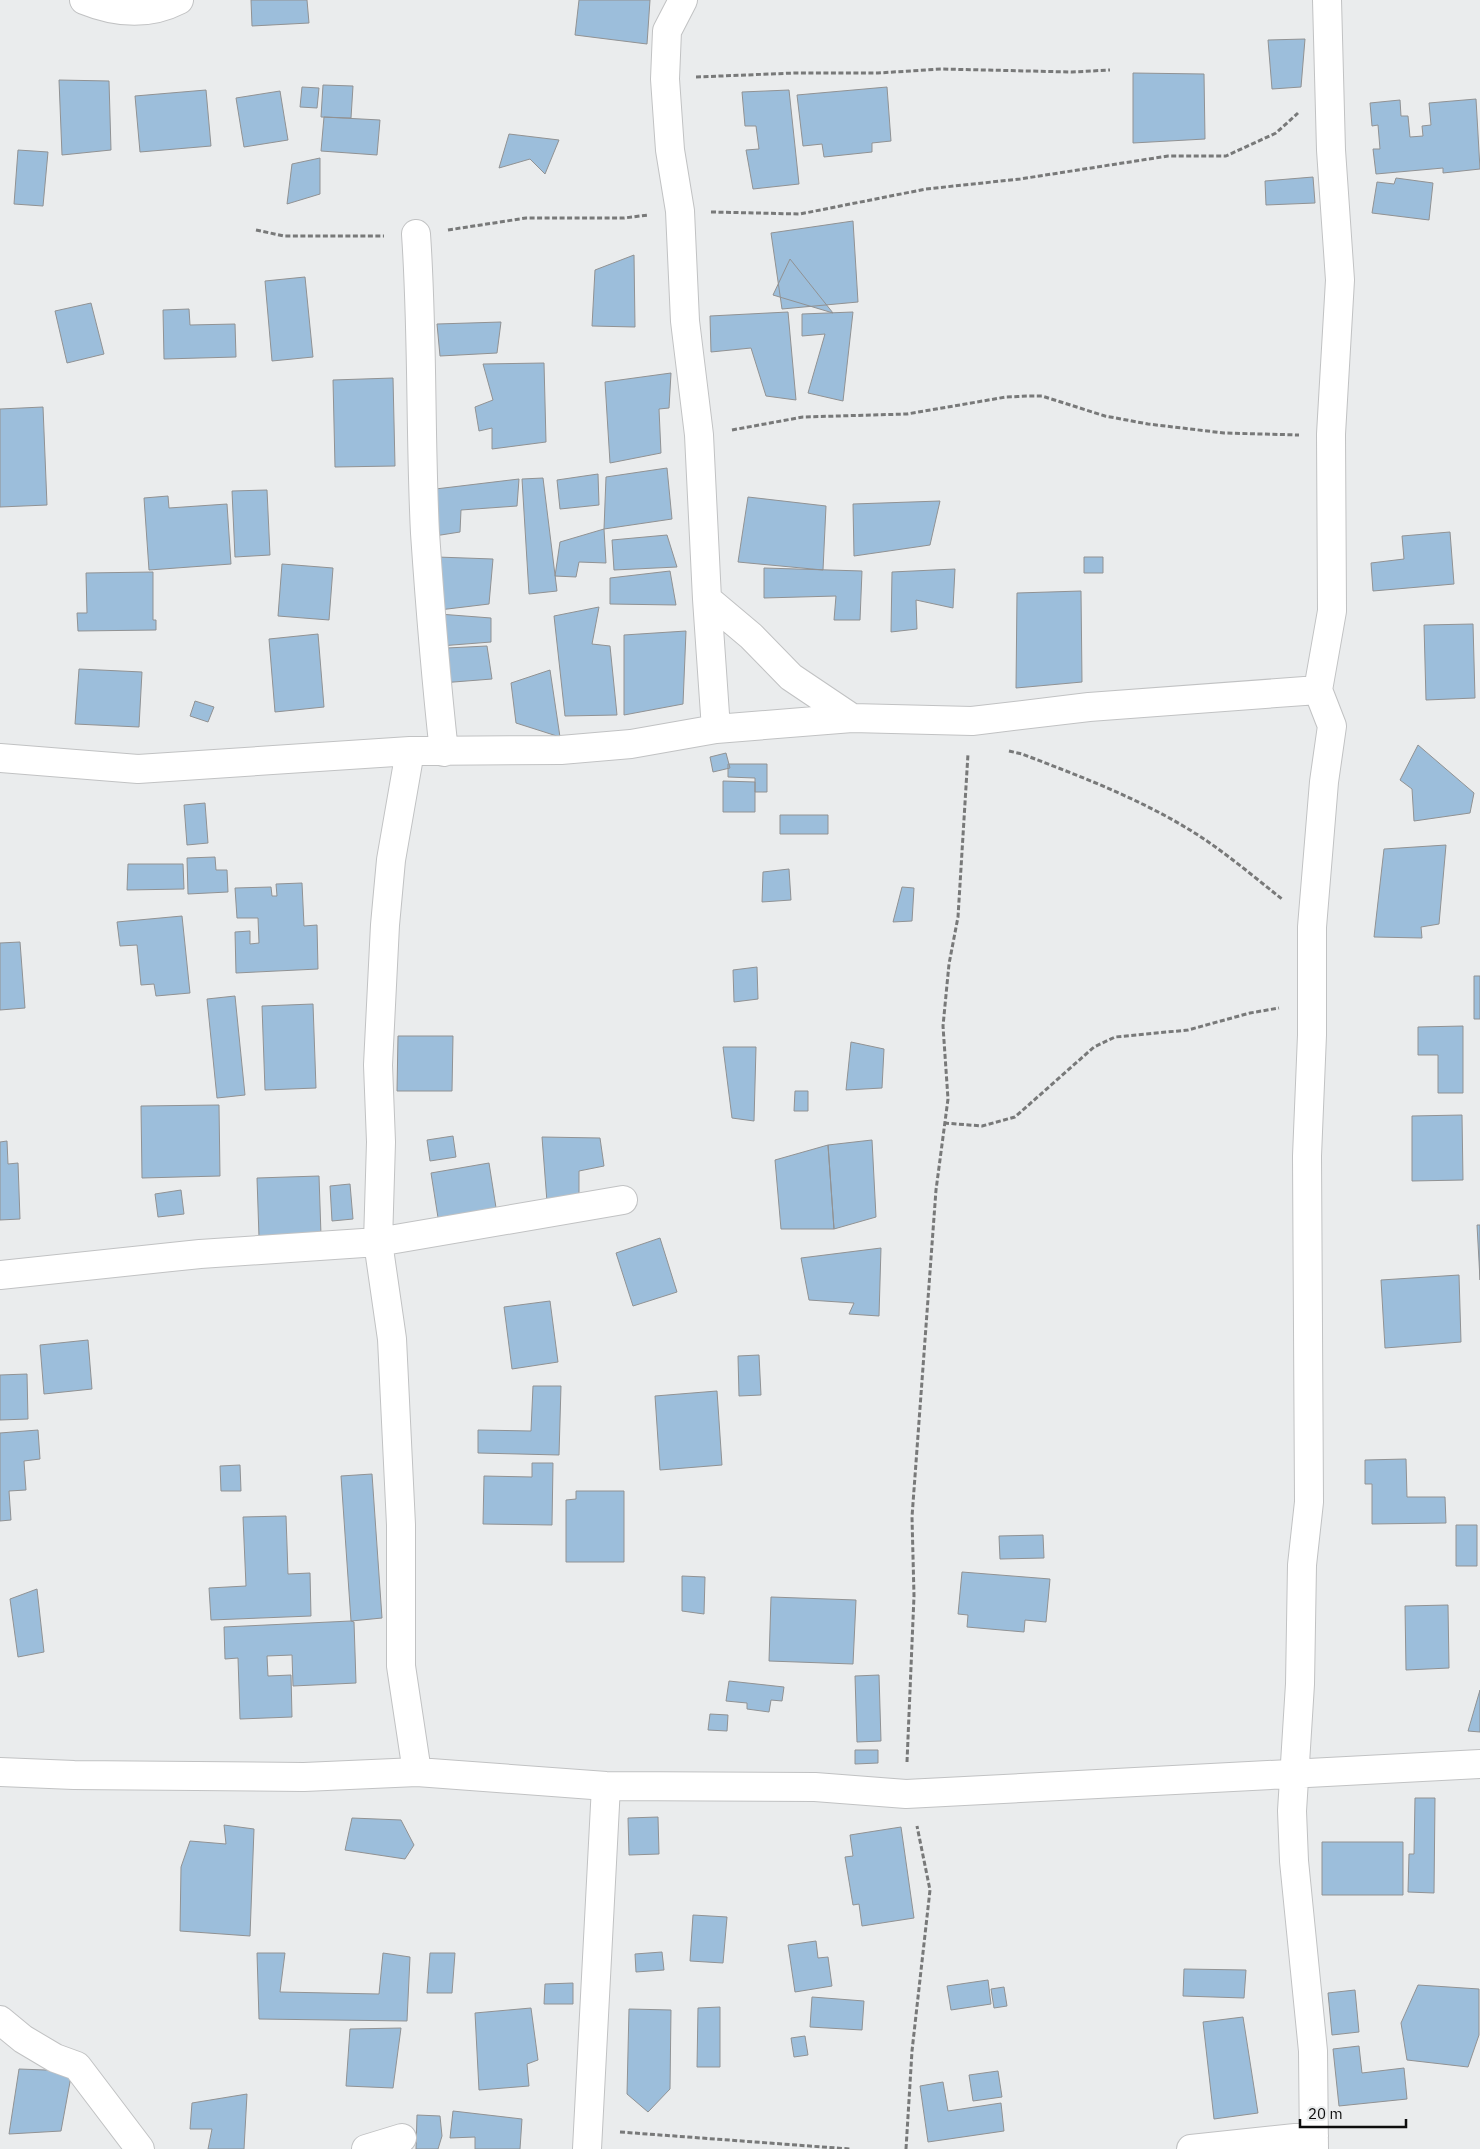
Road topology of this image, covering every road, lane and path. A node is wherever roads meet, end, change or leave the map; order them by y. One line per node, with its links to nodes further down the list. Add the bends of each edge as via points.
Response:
1 (84, 0): 2 (street, via 103,8 137,12 168,6)
2 (179, 0)
3 (683, 0): 6 (street, via 667,31)
4 (1327, 0): 7 (street)
5 (1110, 70): 6 (path, via 941,69)
6 (665, 79): 8 (street, via 670,150)
7 (1328, 80): 8 (path, via 1276,133 1226,156 1168,156 1020,179 926,189 800,214); 11 (street, via 1340,280)
8 (680, 211): 10 (path, via 624,218 526,218); 12 (street, via 686,321)
9 (256, 230): 10 (path, via 293,236 356,238)
10 (416, 234): 20 (street, via 426,533)
11 (1331, 434): 12 (path, via 1232,433 1148,424 1105,416 1042,396 1029,396 907,414 804,418); 14 (street, via 1332,611)
12 (699, 435): 13 (street)
13 (707, 599): 15 (street, via 751,636 791,677); 17 (street)
14 (1318, 690): 16 (street, via 1089,707); 22 (street, via 1332,726)
15 (852, 718): 16 (street); 17 (street)
16 (972, 721): 24 (path, via 958,918 949,964 943,1026 948,1100)
17 (716, 729): 20 (street, via 631,744 561,750)
18 (1004, 750): 22 (path, via 1101,784 1177,823 1245,870)
19 (410, 752): 20 (street); 21 (street, via 138,769); 26 (street, via 391,860 384,934 378,1065 381,1142)
20 (444, 752)
21 (0, 758)
22 (1312, 927): 23 (street)
23 (1312, 1003): 24 (path, via 1250,1013 1188,1030 1115,1037 1094,1047 1015,1117 982,1126); 31 (street, via 1307,1156 1308,1502 1302,1565)
24 (944, 1123): 33 (path, via 936,1190 912,1518 914,1596)
25 (623, 1200): 26 (street)
26 (378, 1242): 27 (street, via 200,1254); 30 (street, via 392,1339 401,1525 401,1666)
27 (0, 1275)
28 (1480, 1764): 31 (street)
29 (0, 1772): 30 (street, via 304,1777)
30 (417, 1772): 32 (street)
31 (1295, 1775): 33 (street); 37 (street, via 1292,1811 1294,1861 1313,2051)
32 (606, 1786): 33 (street, via 815,1787); 36 (street)
33 (906, 1794): 41 (path, via 919,1834 930,1890 912,2051)
34 (0, 2020): 38 (street, via 23,2039 77,2066)
35 (402, 2138): 39 (street)
36 (588, 2139): 40 (path)
37 (1314, 2143): 42 (street)
38 (140, 2149)
39 (366, 2149)
40 (850, 2149)
41 (906, 2149)
42 (1191, 2149)

